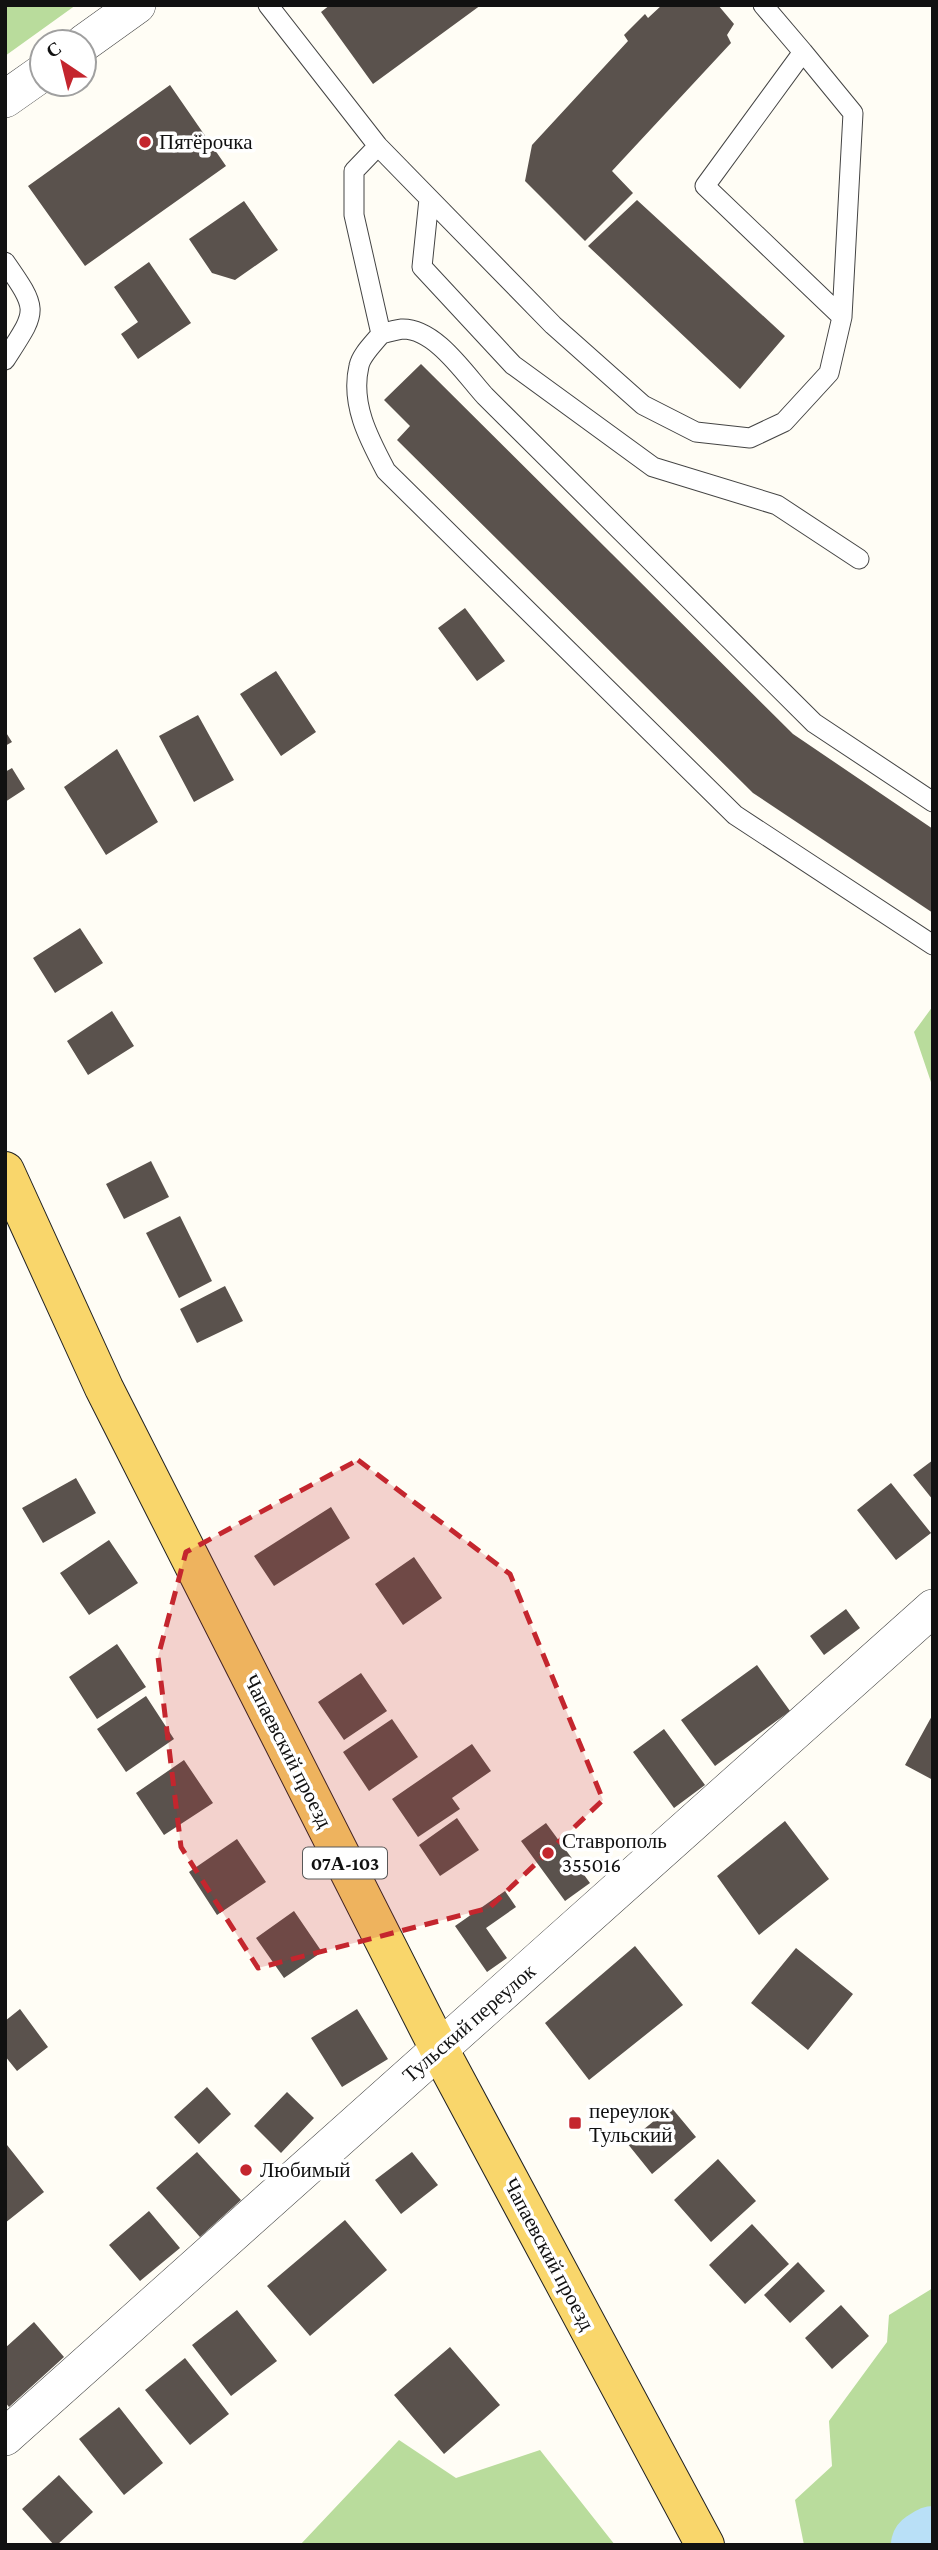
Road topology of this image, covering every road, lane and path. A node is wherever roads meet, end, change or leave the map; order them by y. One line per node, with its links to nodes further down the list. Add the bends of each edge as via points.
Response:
1 (137, 5): 4 (street)
2 (268, 5): 8 (lane)
3 (763, 5): 5 (lane)
4 (98, 33)
5 (803, 52): 11 (lane, via 853,113); 11 (lane, via 705,186)
6 (28, 83): 7 (street)
7 (5, 99)
8 (378, 146): 9 (lane); 12 (lane, via 355,171 354,215)
9 (429, 199): 11 (lane, via 553,325 643,405 696,432 750,438 784,422 829,373); 14 (lane, via 422,267 513,365 653,467 777,505)
10 (5, 262): 13 (lane, via 29,296 31,320)
11 (842, 317)
12 (381, 334): 15 (lane, via 403,329 421,332 441,347 814,723); 16 (lane, via 359,363 357,391 360,416 386,471 735,815)
13 (5, 360)
14 (859, 559)
15 (933, 802)
16 (933, 945)
17 (5, 1171): 19 (main road, Чапаевский проезд / 07А-103, via 104,1388)
18 (933, 1608): 19 (street, Тульский переулок)
19 (439, 2049): 20 (street, Тульский переулок); 21 (main road, Чапаевский проезд / 07А-103)
20 (5, 2437)
21 (705, 2545)

